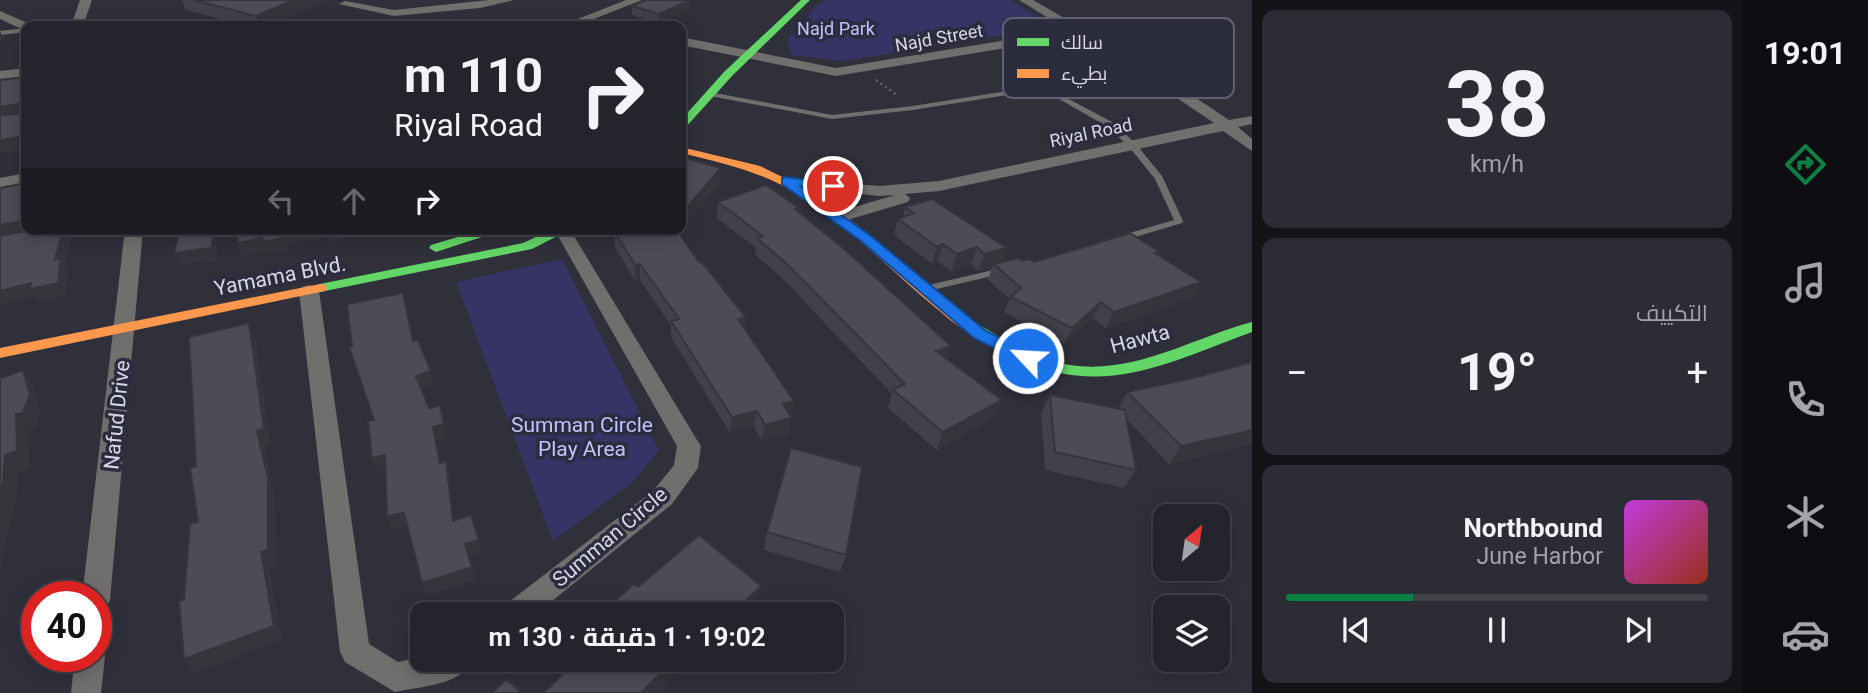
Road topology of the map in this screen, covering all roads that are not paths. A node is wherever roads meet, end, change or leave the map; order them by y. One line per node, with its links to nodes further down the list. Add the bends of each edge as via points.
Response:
1 (86, 0): 10 (street)
2 (508, 0): 7 (street, via 394,13)
3 (636, 0): 11 (street)
4 (785, 0): 17 (main road)
5 (806, 0): 18 (main road)
6 (1026, 0): 9 (street)
7 (345, 4)
8 (0, 14): 12 (street)
9 (1056, 18)
10 (79, 21)
11 (582, 21)
12 (21, 26)
13 (21, 30): 14 (lane)
14 (0, 33)
15 (686, 42): 17 (street, Najd Street)
16 (1003, 45): 18 (street, Najd Street, via 836,72)
17 (731, 51): 18 (street, Najd Street); 23 (main road)
18 (748, 55): 21 (main road)
19 (21, 73): 20 (street)
20 (0, 75)
21 (710, 94): 22 (lane, via 832,117); 26 (main road)
22 (1003, 94)
23 (686, 98)
24 (1062, 98): 29 (lane, via 1111,125)
25 (1186, 98): 28 (street)
26 (686, 120)
27 (1252, 120): 28 (street, Riyal Road)
28 (1226, 125): 29 (street, Riyal Road); 30 (street)
29 (1133, 146): 35 (street, Riyal Road); 43 (lane, via 1159,178 1179,221)
30 (1252, 146)
31 (686, 151): 33 (main road, Hawta)
32 (21, 179): 34 (street)
33 (786, 181): 35 (street, Riyal Road, via 879,191); 36 (main road, Hawta)
34 (0, 183)
35 (939, 186): 36 (street, Riyal Road)
36 (837, 218): 46 (main road, Hawta)
37 (52, 235): 42 (lane)
38 (134, 235): 48 (street, Nafud Drive)
39 (480, 235): 45 (main road, Yamama Blvd.)
40 (550, 235): 45 (main road, Yamama Blvd., via 527,246)
41 (564, 235): 52 (street, Summan Circle, via 689,446 686,468 663,497)
42 (47, 236)
43 (1105, 243)
44 (1017, 267): 46 (lane)
45 (301, 284): 48 (main road, Yamama Blvd.); 54 (street, via 355,652 395,677)
46 (925, 289): 49 (main road, Hawta, via 980,335 1028,358 1071,371 1120,370)
47 (103, 314): 48 (main road, Yamama Blvd.)
48 (134, 314): 50 (main road, Yamama Blvd.); 51 (street, Nafud Drive)
49 (1252, 327)
50 (0, 353)
51 (99, 581)
52 (530, 602)
53 (88, 672): 55 (street)
54 (420, 672)
55 (86, 693)

